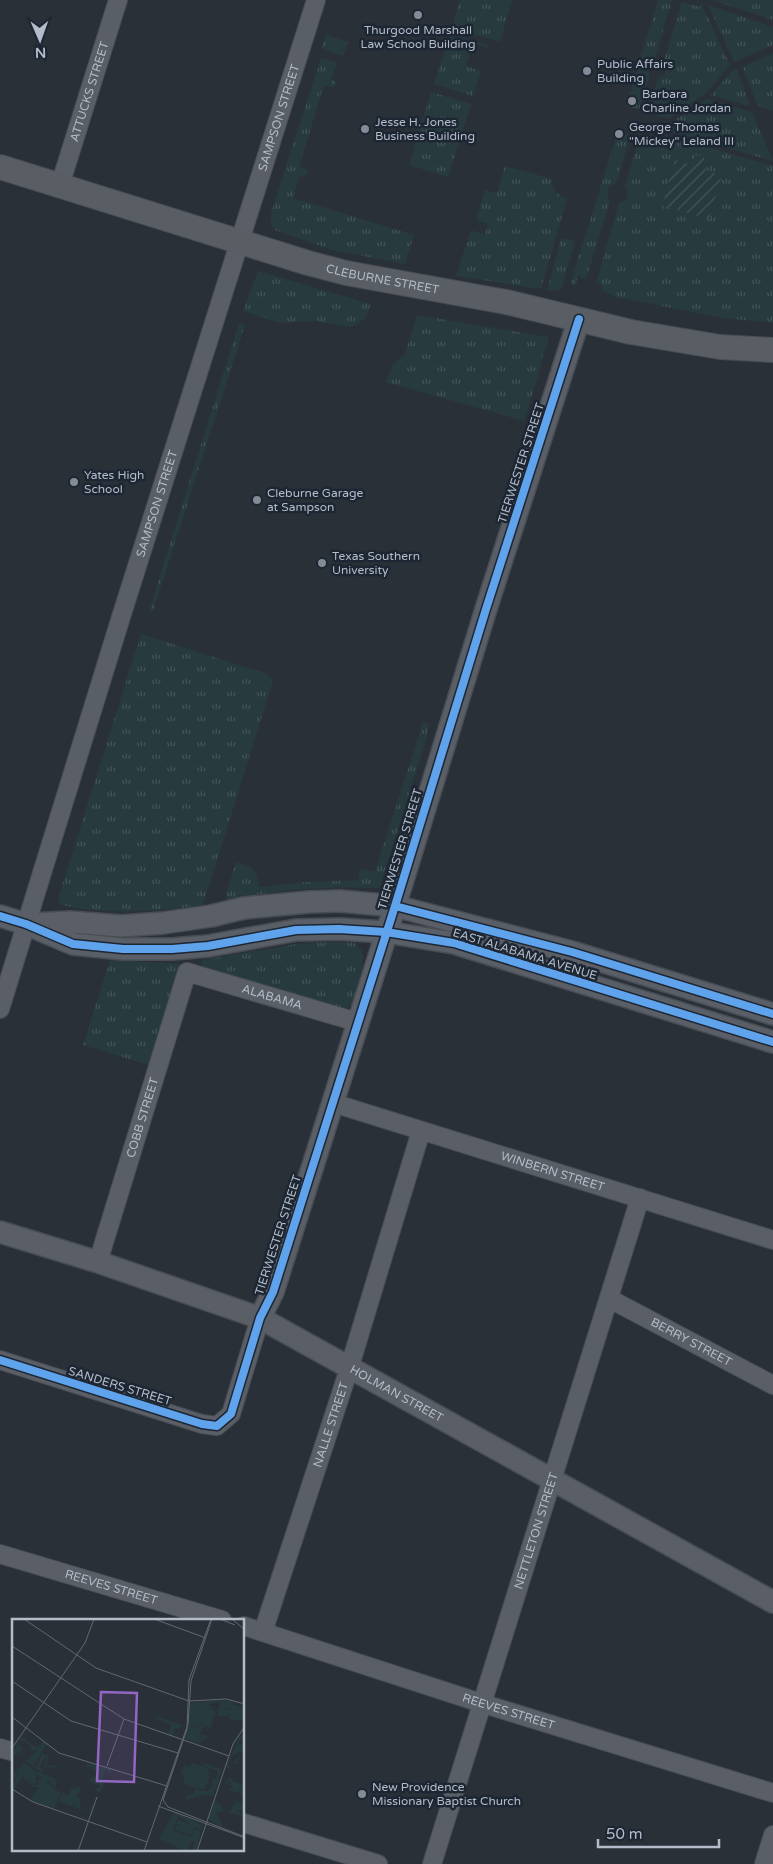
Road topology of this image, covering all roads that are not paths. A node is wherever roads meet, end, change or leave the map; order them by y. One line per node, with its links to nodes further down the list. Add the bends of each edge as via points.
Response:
1 (118, 0): 4 (street, ATTUCKS STREET)
2 (316, 0): 5 (street, SAMPSON STREET)
3 (0, 167): 4 (main road, CLEBURNE STREET)
4 (60, 185): 5 (main road, CLEBURNE STREET)
5 (240, 242): 6 (main road, CLEBURNE STREET, via 346,273 506,302); 10 (street, SAMPSON STREET)
6 (579, 319): 7 (main road, CLEBURNE STREET, via 631,332 720,347); 8 (street, TIERWESTER STREET)
7 (773, 350)
8 (395, 906): 10 (street, EAST ALABAMA AVENUE, via 309,902 244,908 163,923 121,926 70,922); 11 (street, TIERWESTER STREET); 14 (street, EAST ALABAMA AVENUE, via 572,952)
9 (0, 916): 10 (street, EAST ALABAMA AVENUE)
10 (26, 924): 11 (street, EAST ALABAMA AVENUE, via 73,944 123,949 208,946 296,930); 13 (street, SAMPSON STREET)
11 (386, 932): 15 (street, TIERWESTER STREET); 16 (street, EAST ALABAMA AVENUE, via 454,943)
12 (187, 972): 15 (street, ALABAMA); 22 (street, COBB STREET)
13 (0, 1009)
14 (773, 1014)
15 (357, 1022): 17 (street, TIERWESTER STREET)
16 (773, 1042)
17 (333, 1103): 18 (street, WINBERN STREET); 24 (street, TIERWESTER STREET, via 273,1292)
18 (421, 1132): 19 (street, WINBERN STREET); 26 (street, NALLE STREET)
19 (640, 1198): 21 (street, WINBERN STREET); 23 (street, NETTLETON STREET)
20 (0, 1232): 22 (street, HOLMAN STREET)
21 (773, 1240)
22 (98, 1262): 24 (street, HOLMAN STREET)
23 (610, 1299): 27 (street, BERRY STREET); 29 (street, NETTLETON STREET)
24 (260, 1318): 26 (street, HOLMAN STREET); 28 (street, TIERWESTER STREET)
25 (0, 1360): 28 (street, SANDERS STREET, via 202,1424 217,1426)
26 (350, 1369): 29 (street, HOLMAN STREET); 34 (street, NALLE STREET)
27 (773, 1385)
28 (231, 1414)
29 (552, 1480): 31 (street, HOLMAN STREET); 35 (street, NETTLETON STREET)
30 (0, 1554): 32 (street, REEVES STREET)
31 (773, 1602)
32 (219, 1619)
33 (245, 1626): 34 (street, REEVES STREET)
34 (263, 1632): 35 (street, REEVES STREET)
35 (481, 1703): 36 (street, REEVES STREET); 40 (street, NETTLETON STREET)
36 (773, 1793)
37 (245, 1823): 39 (street)
38 (773, 1835): 41 (street)
39 (378, 1864)
40 (432, 1864)
41 (764, 1864)

